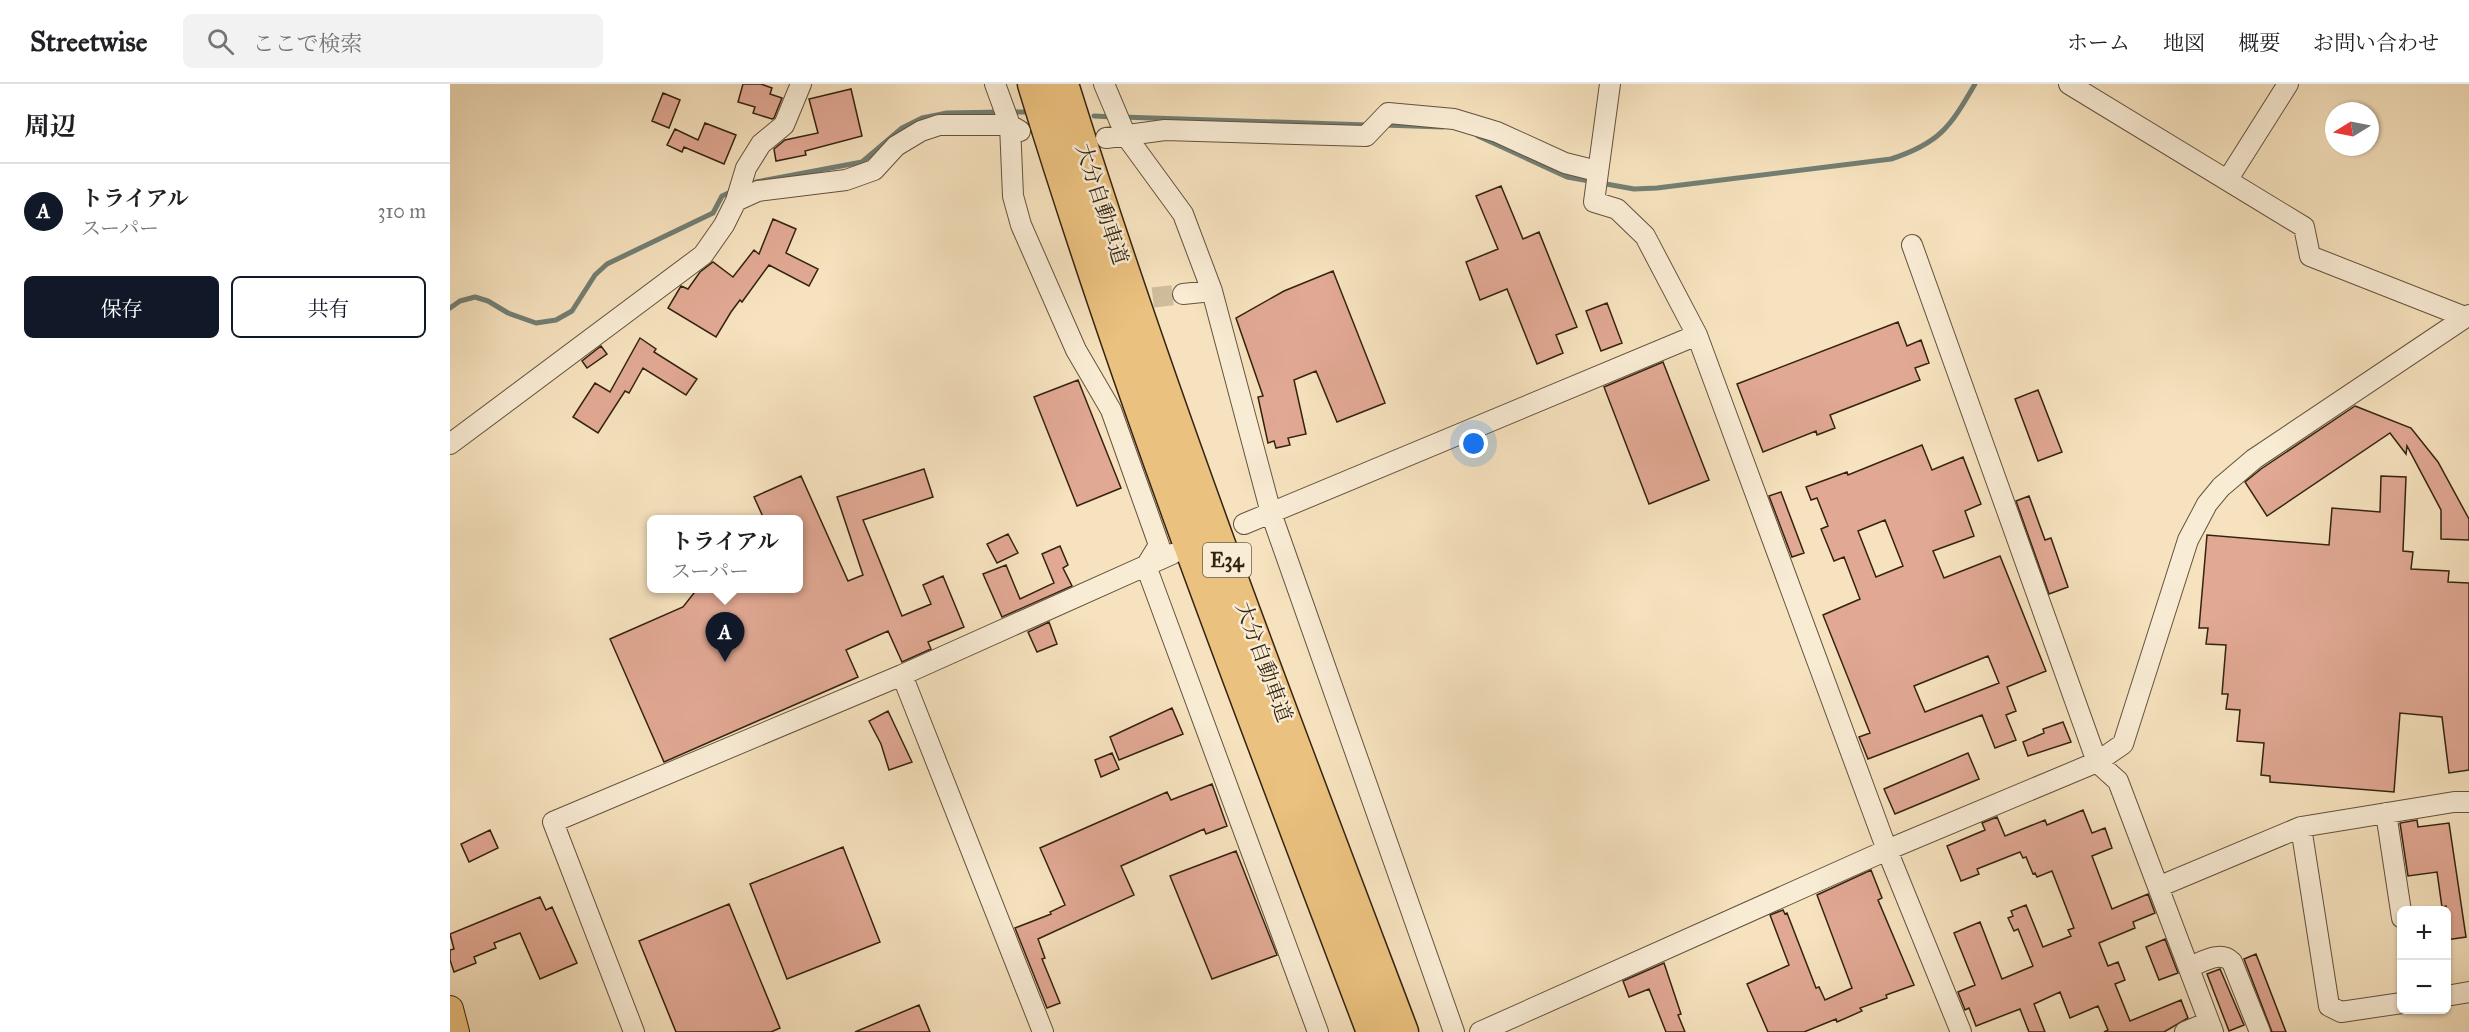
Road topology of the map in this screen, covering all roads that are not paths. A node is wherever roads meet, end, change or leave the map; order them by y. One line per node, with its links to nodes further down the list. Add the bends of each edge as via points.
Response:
1 (801, 84): 14 (street, via 784,125 761,144 746,168)
2 (995, 84): 9 (street)
3 (1033, 84): 43 (highway, 大分自動車道 / E34, via 1179,515)
4 (1063, 84): 44 (highway, 大分自動車道 / E34, via 1141,322 1210,515)
5 (1104, 84): 10 (street)
6 (1610, 84): 13 (street)
7 (2069, 84): 12 (street)
8 (2288, 84): 12 (street)
9 (1011, 121): 14 (street, via 939,125 921,130 897,146 874,170 846,180); 24 (street, via 1012,196 1076,350 1111,410 1159,545)
10 (1120, 123): 11 (street); 13 (street, via 1165,130 1366,136 1388,113 1454,119 1497,132); 16 (street, via 1183,214)
11 (1106, 138)
12 (2228, 179): 18 (street, via 2304,227 2310,256)
13 (1596, 182): 19 (street, via 1594,202 1617,209 1645,236)
14 (738, 194): 20 (street, via 724,225 703,255)
15 (1912, 245): 26 (street)
16 (1212, 291): 17 (street); 21 (street)
17 (1183, 294)
18 (2467, 316): 26 (street, via 2254,459 2221,487 2188,540 2123,744)
19 (1697, 334): 21 (street); 30 (street)
20 (450, 444)
21 (1271, 513): 22 (street); 45 (street)
22 (1244, 524)
23 (1172, 554): 24 (street)
24 (1146, 566): 25 (street); 42 (street)
25 (902, 675): 40 (street, via 553,822); 41 (street)
26 (2097, 762): 30 (street); 31 (street, via 2118,781)
27 (2469, 804): 28 (street)
28 (2386, 813): 29 (street); 32 (street)
29 (2301, 827): 31 (street); 36 (street, via 2329,1006 2341,1012)
30 (1887, 850): 46 (street); 47 (street)
31 (2158, 887): 33 (street)
32 (2400, 906)
33 (2189, 967): 38 (street); 49 (street, via 2227,957)
34 (2469, 992): 35 (street)
35 (2451, 995)
36 (2397, 1004)
37 (450, 1009): 39 (main road)
38 (2211, 1027): 48 (street)
39 (456, 1032)
40 (634, 1032)
41 (1043, 1032)
42 (1318, 1032)
43 (1372, 1032)
44 (1402, 1032)
45 (1454, 1032)
46 (1480, 1032)
47 (1960, 1032)
48 (2185, 1032)
49 (2260, 1032)

